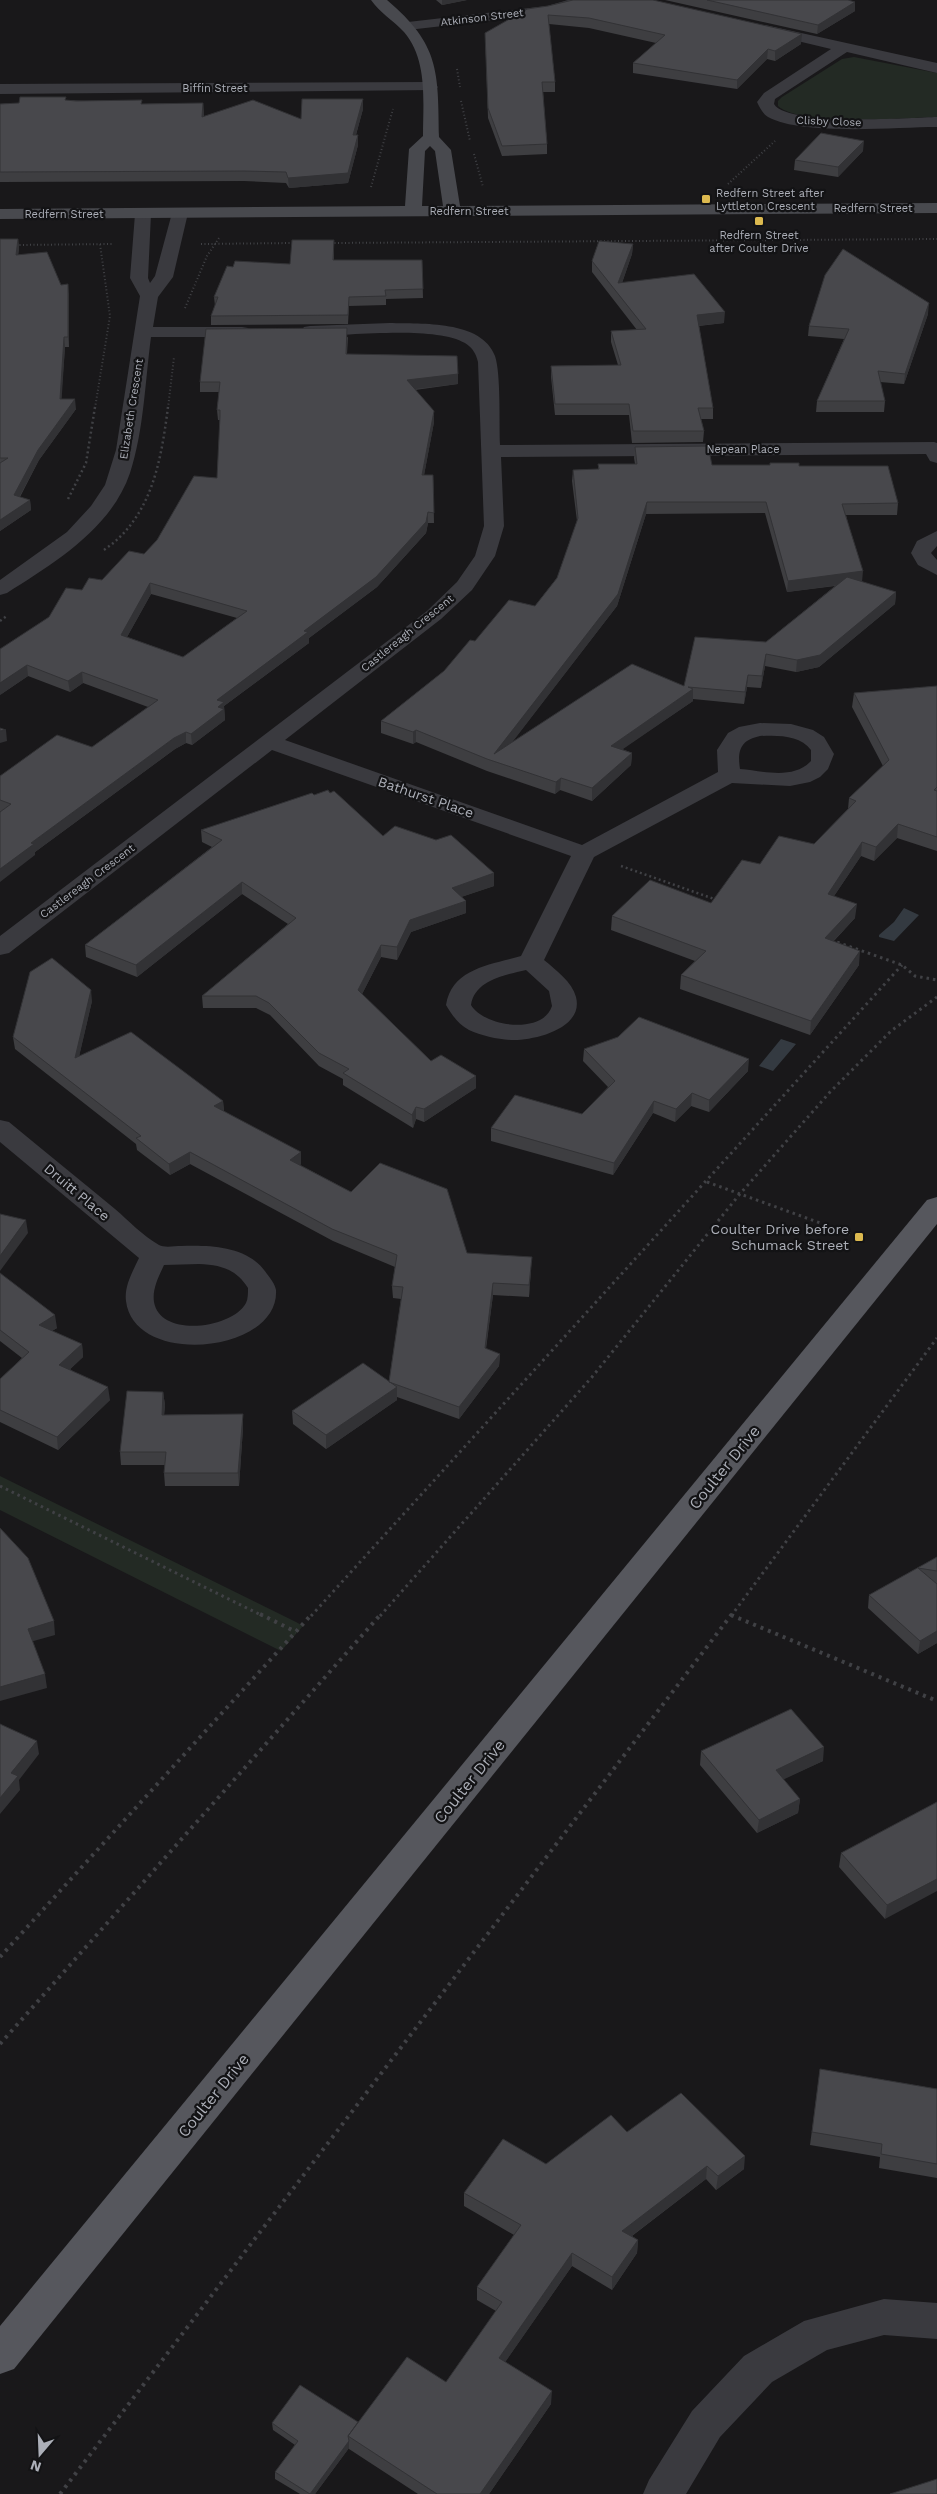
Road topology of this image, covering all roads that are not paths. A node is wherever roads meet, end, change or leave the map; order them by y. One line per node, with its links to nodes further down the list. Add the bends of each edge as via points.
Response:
1 (378, 0): 3 (main road)
2 (585, 0): 3 (street, Atkinson Street, via 547,10)
3 (408, 26): 7 (main road, via 426,54)
4 (750, 26): 5 (street)
5 (844, 47): 6 (street); 9 (street, Clisby Close, via 769,96 765,102 767,108 775,114 798,120)
6 (937, 68)
7 (430, 87): 8 (street, Biffin Street); 10 (main road)
8 (0, 89)
9 (937, 122)
10 (431, 138): 12 (main road, via 443,150); 13 (main road, via 417,149)
11 (937, 208): 12 (main road, Redfern Street)
12 (452, 211): 13 (main road, Redfern Street)
13 (413, 212): 14 (main road, Redfern Street)
14 (180, 213): 16 (main road, Redfern Street); 17 (street, Elizabeth Crescent, via 164,277)
15 (0, 214): 16 (main road, Redfern Street)
16 (143, 214): 17 (street, via 139,278)
17 (149, 296): 20 (street, Elizabeth Crescent)
18 (265, 331): 20 (street)
19 (295, 331): 22 (street, Castlereagh Crescent, via 442,331 466,337 482,347 486,354)
20 (143, 332): 25 (street, Elizabeth Crescent, via 125,453 109,496 70,540)
21 (936, 450): 22 (street, Nepean Place)
22 (492, 451): 26 (street, Castlereagh Crescent, via 494,526 485,556 465,586 434,615)
23 (937, 537): 24 (street, via 924,545 921,553 925,561)
24 (937, 569)
25 (0, 589)
26 (269, 742): 28 (street, Bathurst Place); 29 (street, Castlereagh Crescent)
27 (730, 776): 28 (street)
28 (584, 853): 30 (street)
29 (0, 948)
30 (531, 961)
31 (0, 1128): 33 (street, Druitt Place)
32 (937, 1206): 35 (main road, Coulter Drive)
33 (154, 1256)
34 (937, 2321): 36 (street, via 884,2317 818,2334 758,2369 706,2424)
35 (0, 2356)
36 (663, 2494)

